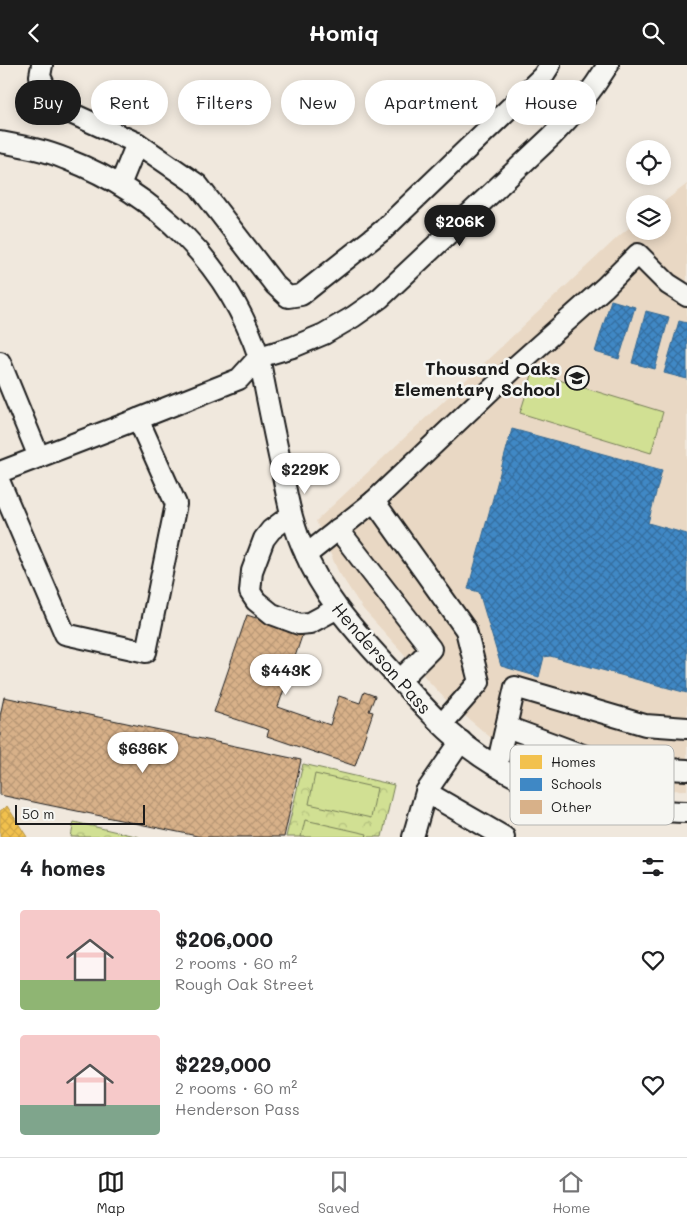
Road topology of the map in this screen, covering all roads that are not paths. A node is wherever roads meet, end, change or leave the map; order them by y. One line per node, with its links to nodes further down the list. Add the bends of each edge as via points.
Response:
1 (42, 65): 5 (street, via 40,76 53,105)
2 (550, 65): 5 (street, via 543,76 383,230 301,295 288,297 275,285 198,185)
3 (608, 65): 8 (street, via 596,86 552,136 380,298 324,334)
4 (0, 142): 6 (street, Henderson Pass, via 65,158)
5 (137, 143): 6 (street)
6 (120, 185): 8 (street, Henderson Pass, via 152,206 200,252 238,307)
7 (687, 296): 14 (street, via 668,284 638,254)
8 (259, 357): 10 (street, via 239,379); 15 (street, Henderson Pass)
9 (0, 362): 11 (street)
10 (138, 419): 11 (street); 13 (street, via 176,505 146,652 65,634)
11 (40, 457): 12 (street)
12 (0, 472)
13 (0, 483)
14 (374, 501): 16 (street); 20 (street, via 466,630 479,682)
15 (291, 515): 17 (street, Henderson Pass); 18 (street, via 264,539 252,571 250,591 256,601 272,614 299,624 310,623)
16 (338, 529): 17 (street); 19 (street, via 431,649)
17 (306, 555): 18 (street, Henderson Pass)
18 (336, 609): 19 (street, Henderson Pass)
19 (400, 680): 20 (street, Henderson Pass)
20 (442, 724): 23 (street, Henderson Pass)
21 (507, 727): 22 (street, via 515,687 645,725); 24 (street); 25 (street)
22 (687, 728)
23 (461, 741): 25 (street, Henderson Pass); 29 (street)
24 (556, 745)
25 (497, 766): 28 (street, Henderson Pass)
26 (674, 769): 27 (street)
27 (687, 770)
28 (510, 773)
29 (426, 792): 32 (street); 33 (street)
30 (674, 811): 31 (street, Henderson Pass)
31 (687, 811)
32 (413, 837)
33 (504, 837)

